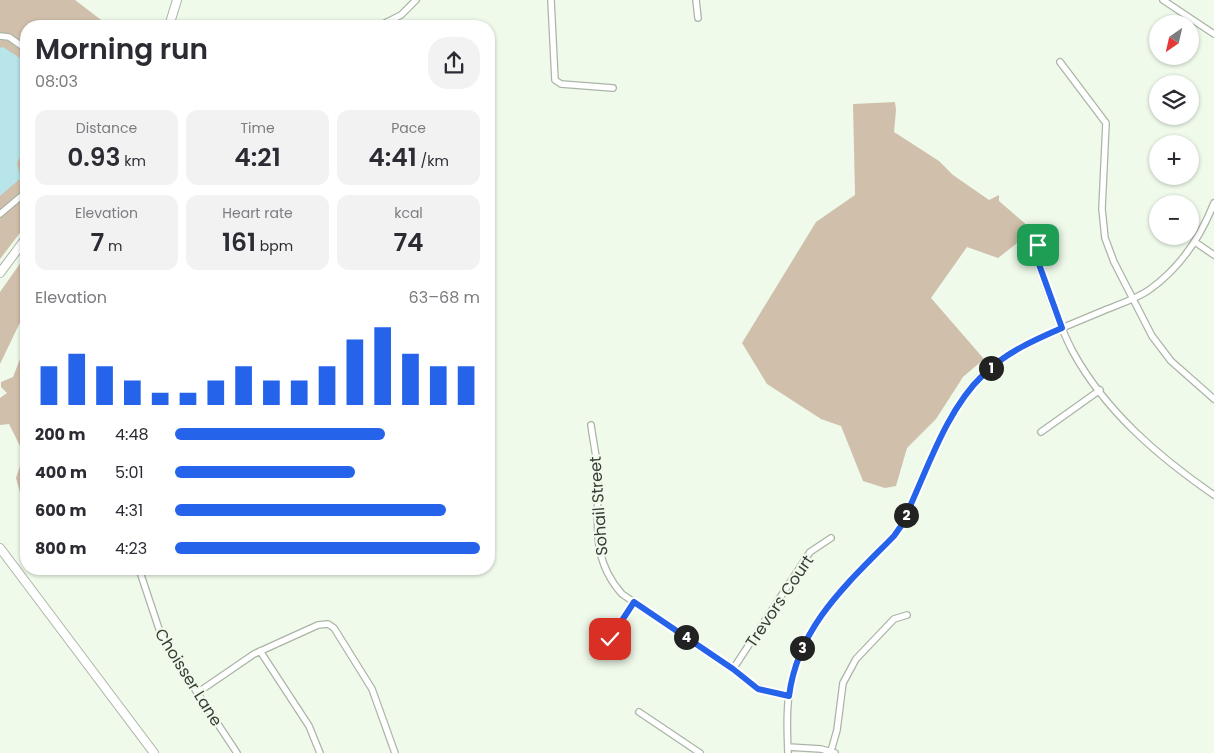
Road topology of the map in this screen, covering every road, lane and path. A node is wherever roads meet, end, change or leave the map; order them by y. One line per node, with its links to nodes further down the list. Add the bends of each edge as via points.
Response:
1 (177, 0): 7 (main road)
2 (416, 0): 8 (street)
3 (551, 0): 13 (street, via 556,80 562,84)
4 (696, 0): 6 (street)
5 (1163, 0): 9 (street)
6 (698, 18)
7 (171, 20)
8 (390, 20)
9 (1214, 34)
10 (0, 36): 11 (street, via 9,37)
11 (20, 45)
12 (1060, 62): 24 (street, via 1106,123 1102,209 1105,238)
13 (613, 88)
14 (20, 197): 16 (street)
15 (1214, 202): 17 (street)
16 (0, 214)
17 (1199, 234)
18 (1038, 245): 25 (street, via 1036,256)
19 (1192, 245): 24 (street, via 1170,272 1149,290)
20 (1199, 245): 22 (street)
21 (20, 246): 23 (main road)
22 (1214, 255)
23 (0, 274)
24 (1131, 299): 25 (street); 27 (street, via 1171,361)
25 (1062, 328): 26 (street, via 1074,353); 42 (street, via 1007,356 984,374 954,411 901,526 820,615 804,643)
26 (1100, 390): 29 (street); 30 (street, via 1149,445)
27 (1214, 399)
28 (590, 425): 36 (street, Sohail Street, via 598,472 600,556 614,585)
29 (1041, 432)
30 (1214, 495)
31 (831, 538): 40 (street, Trevors Court, via 810,552)
32 (0, 548): 33 (main road)
33 (20, 575)
34 (20, 575): 46 (main road)
35 (141, 575): 41 (street, Choisser Lane, via 160,636)
36 (634, 602): 39 (street, via 610,639); 40 (street, Sohail Street)
37 (907, 615): 45 (street, via 894,619 856,659 843,683)
38 (260, 651): 41 (street); 48 (street, via 309,726); 49 (street, via 318,626 328,624 334,628 372,689)
39 (608, 656)
40 (733, 669): 42 (street, Sohail Street, via 758,689)
41 (197, 693): 47 (street, Choisser Lane)
42 (789, 696): 44 (street)
43 (639, 712): 50 (street)
44 (788, 750): 45 (street)
45 (833, 752)
46 (154, 753)
47 (237, 753)
48 (320, 753)
49 (395, 753)
50 (700, 753)

